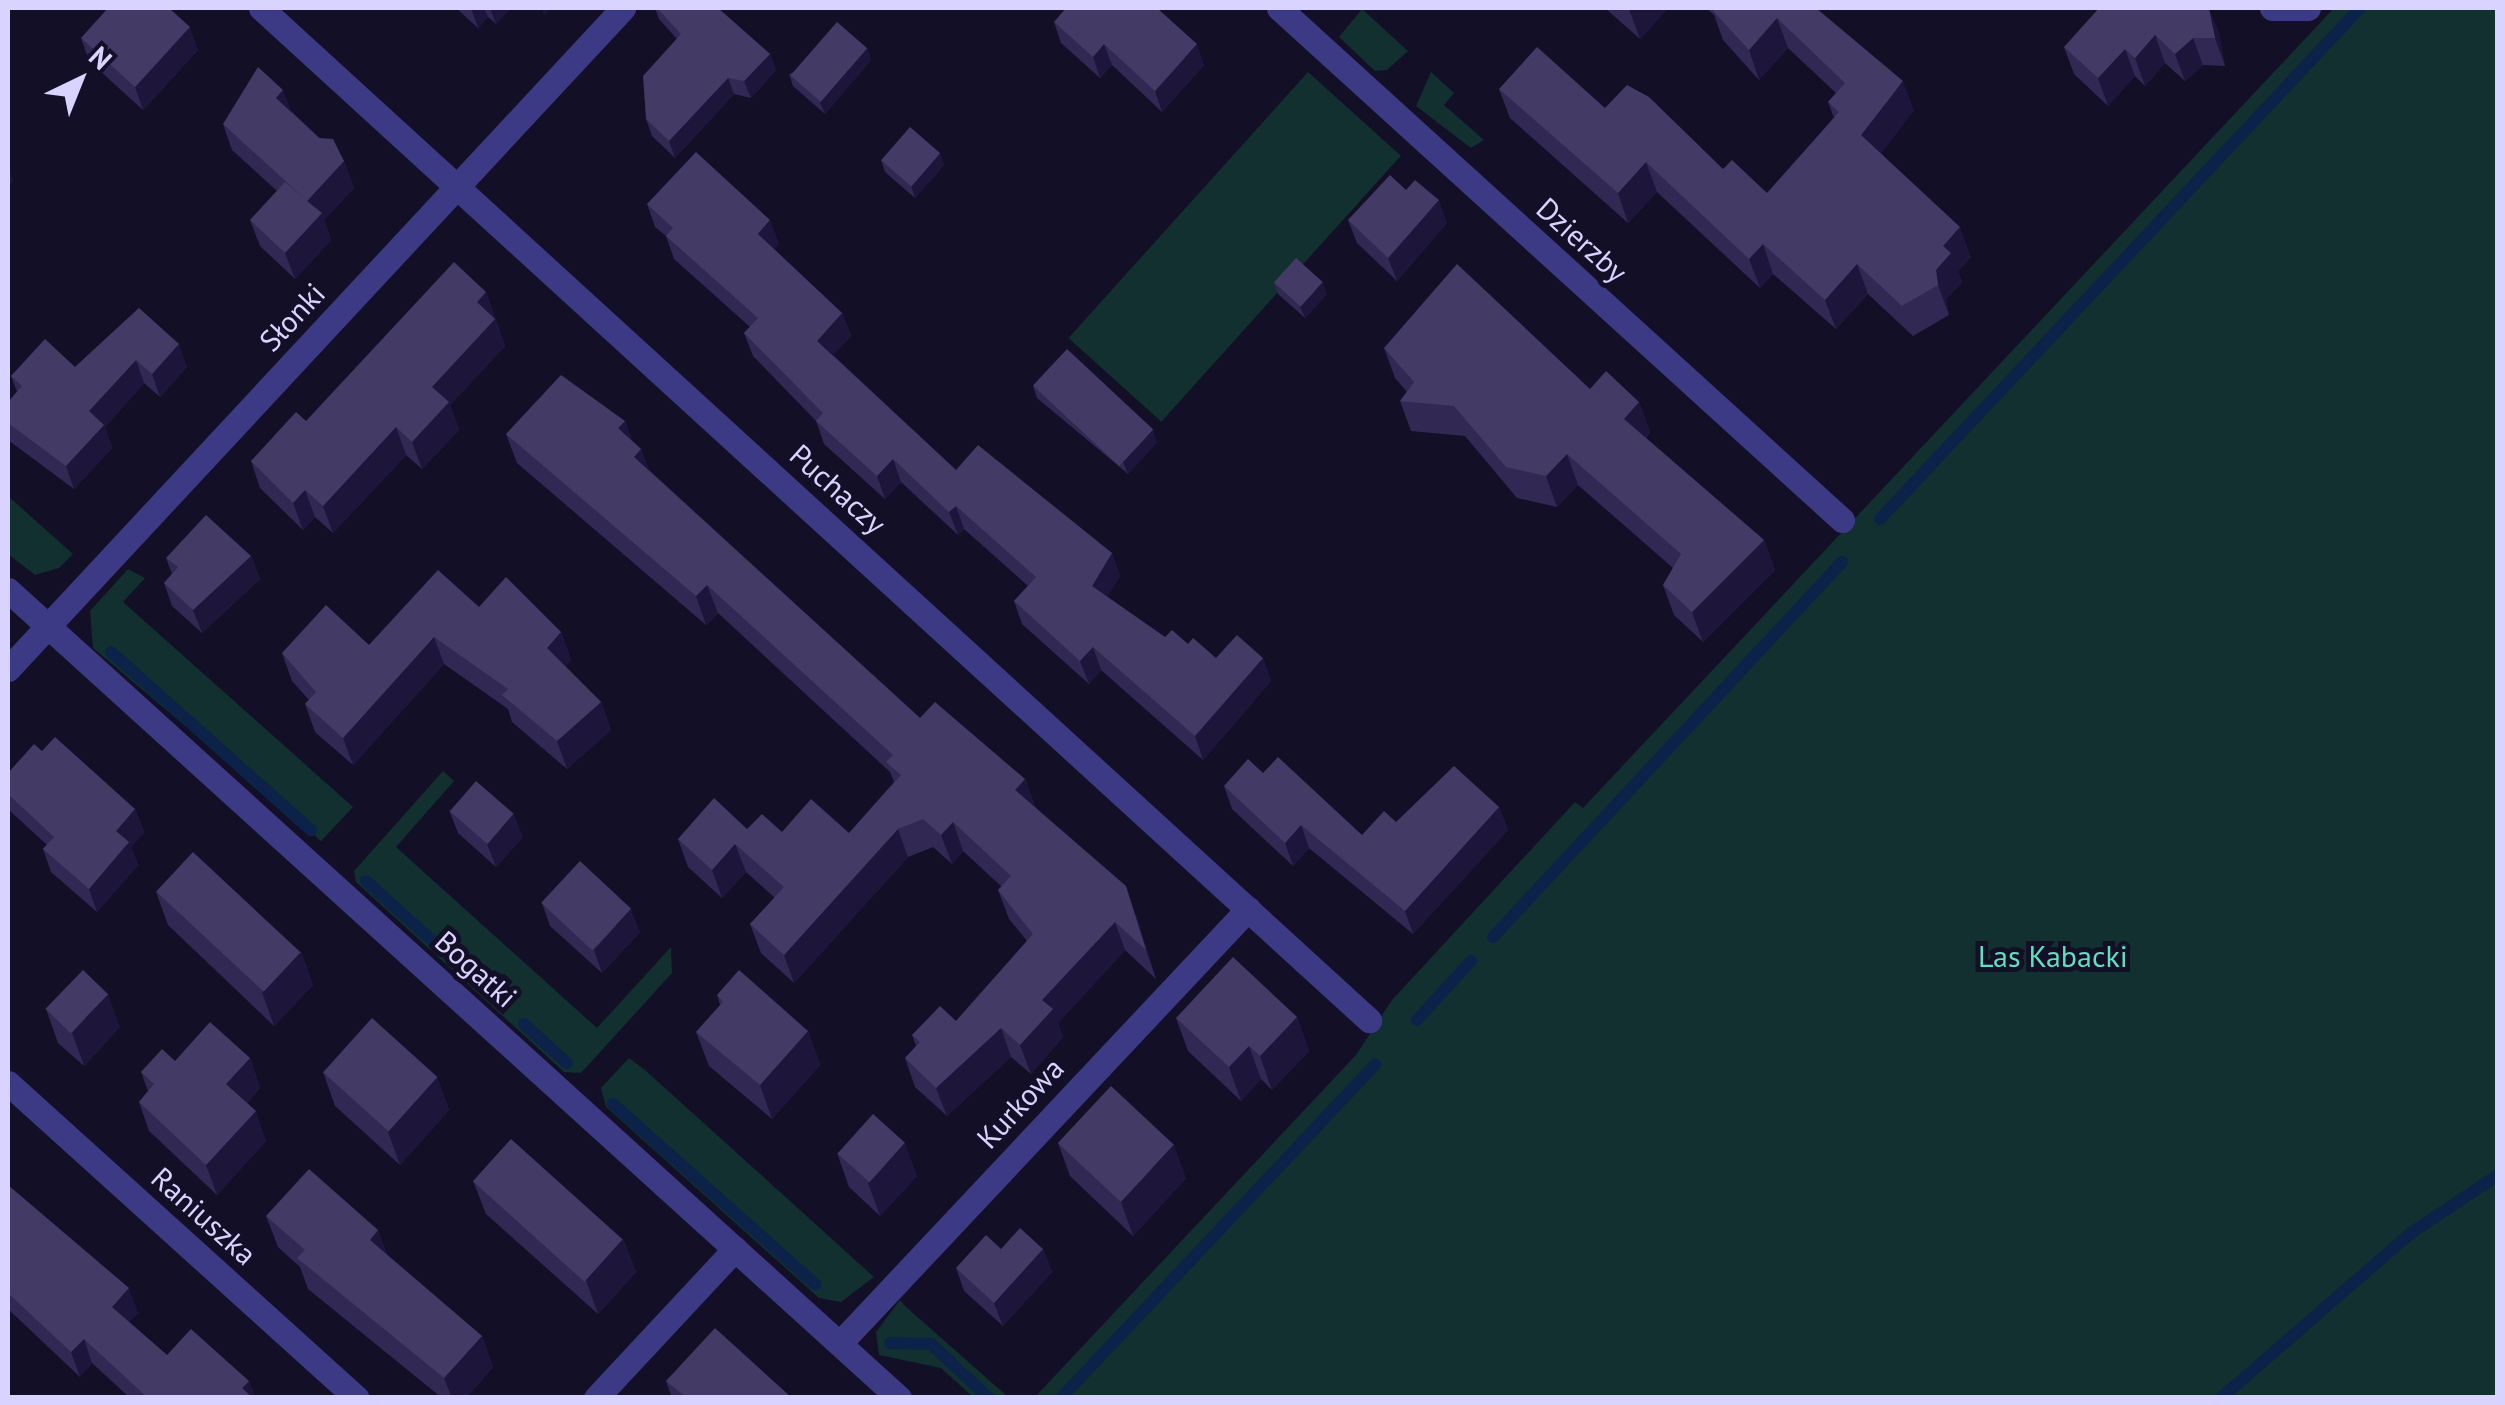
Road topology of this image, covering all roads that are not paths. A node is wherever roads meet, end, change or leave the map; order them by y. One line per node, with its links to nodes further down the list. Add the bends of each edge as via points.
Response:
1 (261, 8): 6 (street, Puchaczy)
2 (623, 8): 6 (street, Słonki)
3 (1279, 8): 7 (street, Dzierzby)
4 (2272, 8): 5 (street)
5 (2308, 8)
6 (457, 188): 9 (street, Słonki); 11 (street, Puchaczy)
7 (1842, 520)
8 (8, 590): 9 (street, Bogatki)
9 (46, 627): 10 (street, Słonki); 14 (street, Bogatki)
10 (8, 669)
11 (1248, 908): 12 (street, Puchaczy); 15 (street, Kurkowa)
12 (1369, 1020)
13 (8, 1083): 16 (street, Raniuszka)
14 (734, 1248): 15 (street, Bogatki); 17 (street)
15 (840, 1343): 18 (street, Bogatki)
16 (357, 1398)
17 (596, 1398)
18 (899, 1398)

